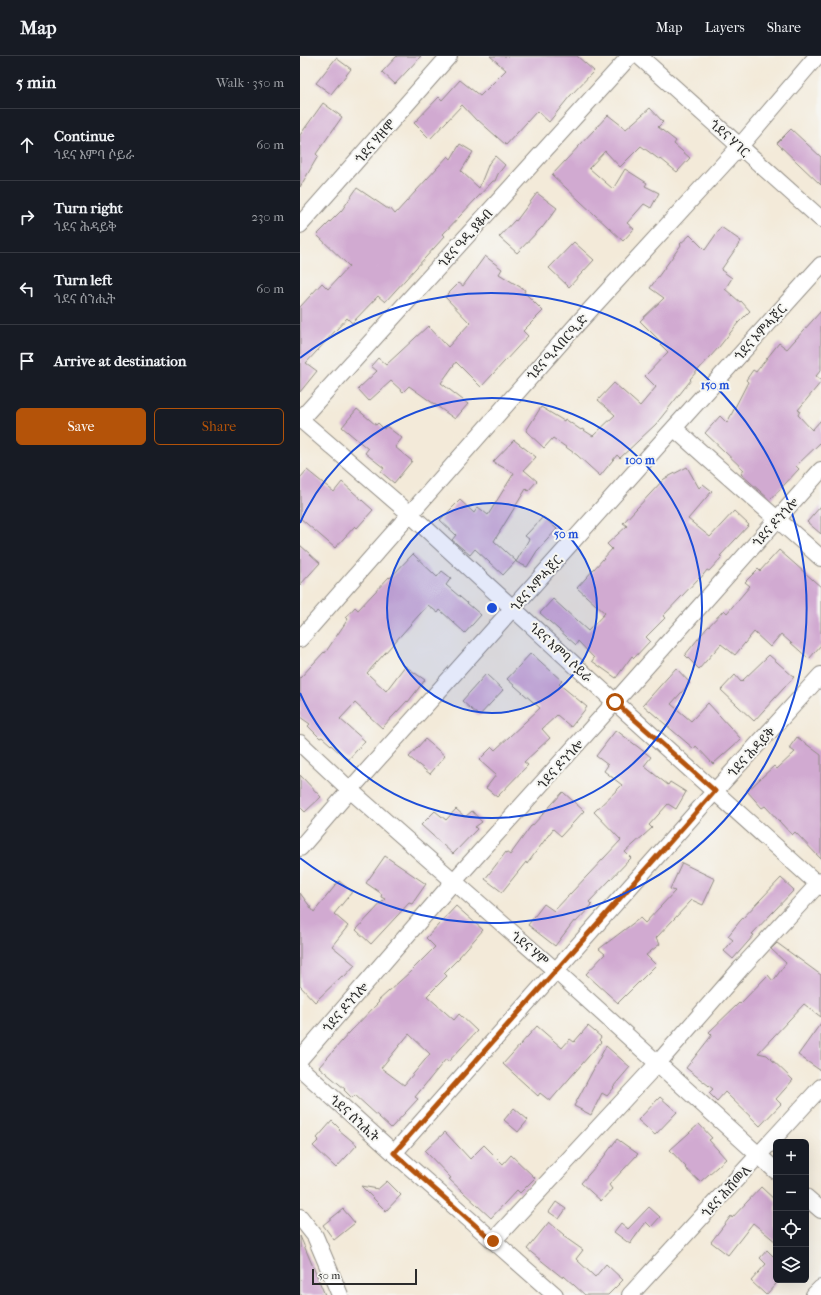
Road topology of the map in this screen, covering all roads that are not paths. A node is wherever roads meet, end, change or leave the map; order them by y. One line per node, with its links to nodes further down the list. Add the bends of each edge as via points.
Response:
1 (449, 56): 7 (street, ጎደና ሃዘሞ)
2 (630, 56): 9 (street, ጎደና ዓዲ ያቆብ)
3 (639, 56): 5 (street, ጎደና ሃገር)
4 (817, 56): 5 (street, ጎደና ዒላበርዒድ)
5 (740, 146): 6 (street, ጎደና ሃገር); 12 (street, ጎደና ዒላበርዒድ, via 579,322)
6 (821, 219)
7 (300, 226)
8 (821, 265): 10 (street, ጎደና ኦምሓጀር)
9 (300, 419): 12 (street, ጎደና እምባ ሶይራ)
10 (674, 428): 13 (street); 15 (street, ጎደና ኦምሓጀር)
11 (821, 470): 13 (street, ጎደና ዶንጎሎ)
12 (410, 514): 15 (street, ጎደና እምባ ሶይራ); 16 (street, ጎደና ዒላበርዒድ)
13 (777, 519): 14 (street); 18 (street, ጎደና ዶንጎሎ)
14 (821, 558)
15 (514, 608): 18 (street, ጎደና እምባ ሶይራ); 20 (street, ጎደና ኦምሓጀር)
16 (300, 639)
17 (821, 675): 21 (street, ጎደና ሕዳይቅ)
18 (615, 702): 21 (street, ጎደና እምባ ሶይራ); 23 (street, ጎደና ዶንጎሎ)
19 (300, 743): 20 (street, ጎደና ሃም)
20 (350, 790): 22 (street, ጎደና ኦምሓጀር); 23 (street, ጎደና ሃም)
21 (715, 791): 24 (street, ጎደና እምባ ሶይራ); 25 (street, ጎደና ሕዳይቅ)
22 (300, 848)
23 (454, 881): 25 (street, ጎደና ሃም); 26 (street, ጎደና ዶንጎሎ)
24 (820, 884): 27 (street, via 742,967)
25 (556, 970): 27 (street, ጎደና ሃም); 30 (street, ጎደና ሕዳይቅ)
26 (300, 1059)
27 (658, 1063): 31 (street, ጎደና ሃም); 36 (street)
28 (300, 1068): 30 (street, ጎደና ሰንሒት)
29 (821, 1087): 31 (street, ጎደና ሕሽመለ)
30 (394, 1153): 36 (street, ጎደና ሰንሒት)
31 (758, 1155): 32 (street, ጎደና ሃም); 40 (street, ጎደና ሕሽመለ)
32 (773, 1168)
33 (809, 1200): 34 (street)
34 (821, 1210)
35 (300, 1217): 38 (street, via 315,1236)
36 (493, 1241): 39 (street, ጎደና ሰንሒት)
37 (821, 1288): 41 (street)
38 (340, 1295)
39 (555, 1295)
40 (630, 1295)
41 (814, 1295)

